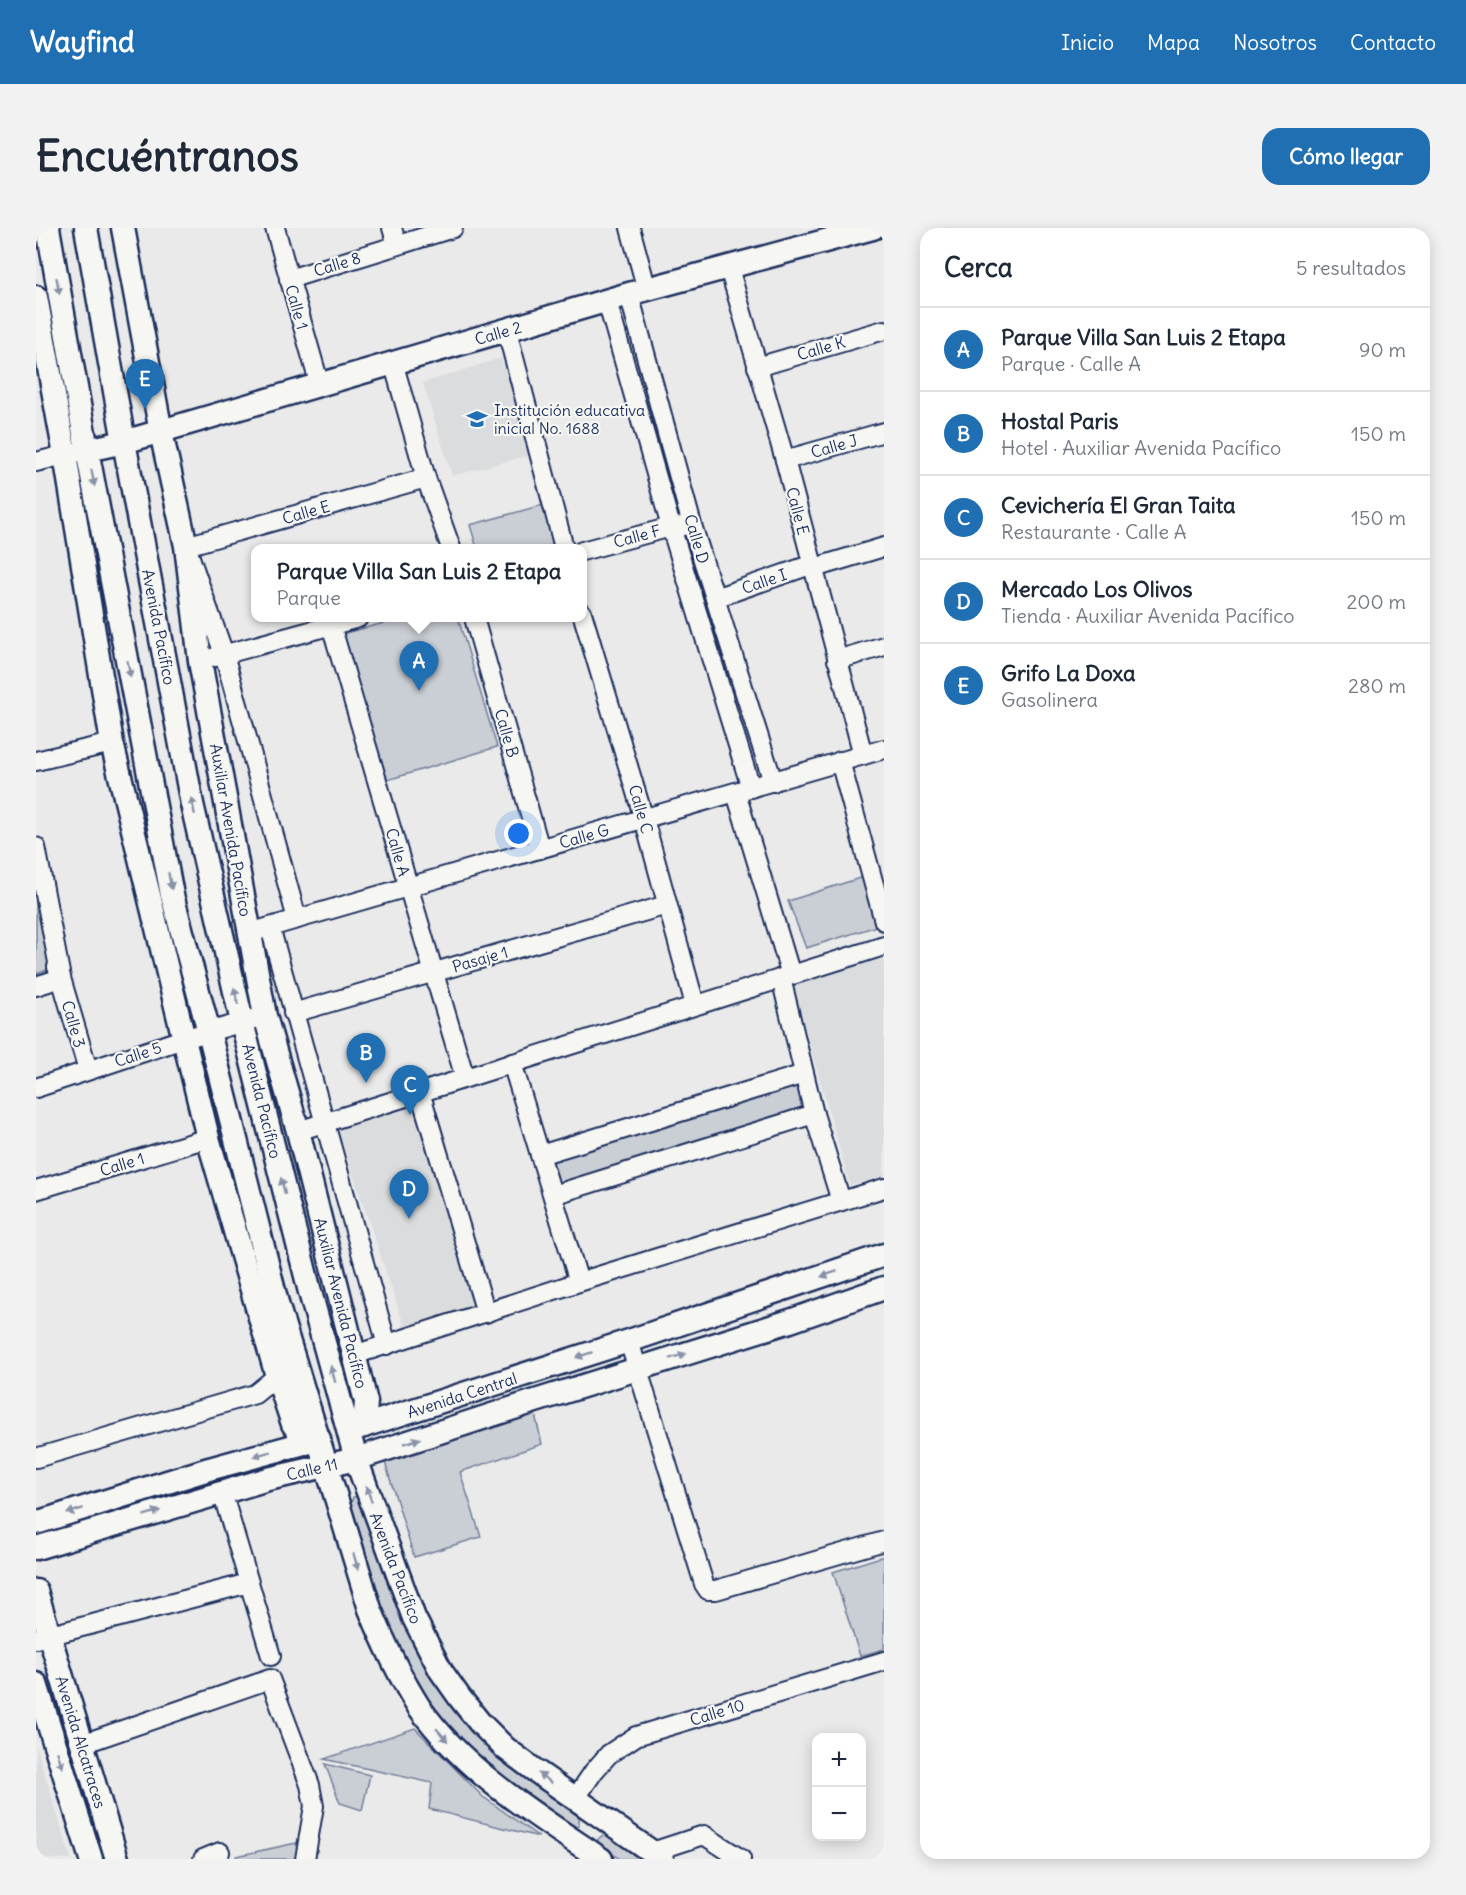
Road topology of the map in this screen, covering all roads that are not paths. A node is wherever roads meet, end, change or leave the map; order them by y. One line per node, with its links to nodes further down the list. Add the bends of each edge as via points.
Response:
1 (48, 228): 22 (main road, Avenida Pacífico, one-way to 22)
2 (86, 228): 21 (main road, Avenida Pacífico)
3 (123, 228): 19 (main road, Auxiliar Avenida Pacífico)
4 (275, 228): 10 (street, Calle 1)
5 (453, 228): 8 (street, Calle 8)
6 (630, 228): 11 (street)
7 (873, 228): 9 (main road, Calle 2)
8 (395, 237): 10 (street, Calle 8)
9 (729, 268): 11 (main road, Calle 2); 17 (street, Calle E)
10 (290, 279): 18 (street, Calle 1)
11 (638, 292): 13 (main road, Calle 2); 27 (street, Calle D)
12 (36, 297): 23 (main road)
13 (607, 301): 15 (main road, Calle 2); 28 (street, Calle D)
14 (884, 330): 17 (street, Calle K)
15 (507, 331): 16 (main road, Calle 2); 30 (street)
16 (393, 362): 18 (main road, Calle 2); 26 (street)
17 (757, 367): 24 (street, Calle E)
18 (320, 386): 19 (main road, Calle 2)
19 (161, 432): 21 (main road, Calle 2); 31 (main road, Auxiliar Avenida Pacífico)
20 (884, 432): 24 (street, Calle J)
21 (124, 442): 22 (main road, Calle 2); 68 (main road, Avenida Pacífico, one-way to 21, via 192,804)
22 (87, 450): 23 (street); 69 (main road, Avenida Pacífico, one-way to 69, via 172,895)
23 (65, 455): 25 (street); 44 (main road)
24 (785, 460): 34 (street, Calle E)
25 (36, 462)
26 (426, 478): 29 (street); 31 (street, Calle E)
27 (692, 525): 28 (street, Calle F); 35 (street, Calle D)
28 (670, 527): 33 (street, Calle F); 50 (street, Calle D)
29 (449, 544)
30 (563, 544)
31 (186, 546): 41 (street); 43 (main road, Auxiliar Avenida Pacífico)
32 (884, 547): 34 (street, Calle I)
33 (587, 550)
34 (813, 566): 35 (street, Calle I); 42 (street, Calle E)
35 (715, 598): 49 (street, Calle D)
36 (343, 622): 39 (street)
37 (475, 622): 53 (street, Calle B)
38 (585, 622): 51 (street, Calle C)
39 (331, 625): 41 (street); 54 (street, Calle A)
40 (884, 646): 42 (street)
41 (224, 654): 43 (street); 57 (street)
42 (837, 660): 46 (street, Calle E)
43 (200, 661): 59 (main road, Auxiliar Avenida Pacífico)
44 (112, 743): 47 (street); 70 (main road)
45 (884, 749): 46 (street, Calle G)
46 (863, 755): 48 (street, Calle G)
47 (36, 761)
48 (840, 761): 49 (street, Calle G); 58 (street)
49 (773, 782): 50 (street, Calle G)
50 (743, 790): 51 (street, Calle G); 62 (street, Calle D)
51 (644, 819): 53 (street, Calle G); 55 (street, Calle C)
52 (36, 847): 63 (street, Calle 3)
53 (540, 849): 54 (street, Calle G)
54 (408, 887): 57 (street, Calle G); 61 (street, Calle A)
55 (668, 905): 61 (street, Pasaje 1); 65 (street, Calle C)
56 (36, 909): 63 (street, Calle 3)
57 (297, 919): 59 (street, Calle G)
58 (884, 921)
59 (260, 930): 66 (street); 67 (main road, Auxiliar Avenida Pacífico)
60 (884, 946): 62 (street)
61 (434, 973): 66 (street, Pasaje 1); 74 (street, Calle A)
62 (786, 977): 65 (street); 73 (street)
63 (61, 978): 64 (street); 72 (street, Calle 3)
64 (36, 986)
65 (695, 1005): 71 (street)
66 (293, 1013): 78 (street)
67 (265, 1016): 68 (street); 79 (main road, Auxiliar Avenida Pacífico)
68 (242, 1022): 69 (street, Calle 5); 95 (main road, Avenida Pacífico, one-way to 68, via 310,1292)
69 (209, 1032): 70 (street, Calle 5); 96 (main road, Avenida Pacífico)
70 (183, 1039): 72 (street, Calle 5); 80 (main road)
71 (512, 1063): 74 (street); 81 (street)
72 (88, 1070): 75 (street, Calle 5)
73 (804, 1074): 77 (street); 81 (street)
74 (465, 1078): 76 (street)
75 (36, 1089)
76 (420, 1092): 78 (street); 89 (street)
77 (814, 1114): 84 (street); 85 (street)
78 (325, 1122): 79 (street); 91 (street)
79 (298, 1131): 92 (main road, Auxiliar Avenida Pacífico)
80 (208, 1138): 83 (street, Calle 1); 94 (main road)
81 (540, 1155): 84 (street)
82 (884, 1188): 85 (street)
83 (36, 1190)
84 (553, 1195): 87 (street)
85 (841, 1201): 87 (street)
86 (884, 1255): 90 (main road, Avenida Central, one-way to 90)
87 (579, 1282): 89 (street)
88 (884, 1288): 93 (main road, Avenida Central, one-way to 88)
89 (486, 1313): 91 (street)
90 (629, 1341): 93 (street); 95 (main road, Avenida Central, one-way to 95)
91 (387, 1345): 92 (street)
92 (354, 1356): 95 (main road, Auxiliar Avenida Pacífico, via 366,1402)
93 (637, 1368): 98 (main road, Avenida Central, one-way to 93); 102 (street, via 708,1590)
94 (277, 1376): 96 (main road, via 293,1424); 97 (street, via 255,1394)
95 (356, 1428): 96 (main road, Avenida Central); 98 (main road, Avenida Pacífico)
96 (313, 1441): 99 (main road, Avenida Pacífico); 101 (main road, Avenida Central, one-way to 101, via 209,1468)
97 (36, 1458)
98 (356, 1460): 99 (main road, Calle 11); 111 (main road, Avenida Pacífico, one-way to 98, via 506,1748 480,1723 441,1671 414,1618)
99 (327, 1466): 100 (main road, Calle 11); 113 (main road, Avenida Pacífico, one-way to 113, via 370,1609 420,1708 473,1766)
100 (222, 1492): 103 (main road, one-way to 100); 104 (street)
101 (36, 1523)
102 (884, 1541)
103 (36, 1548)
104 (249, 1583): 106 (street); 107 (street)
105 (36, 1591): 106 (main road, Avenida Alcatraces)
106 (42, 1637): 110 (main road, Avenida Alcatraces)
107 (271, 1656)
108 (884, 1661): 111 (street, Calle 10, via 636,1736 609,1754)
109 (36, 1684): 116 (main road, one-way to 116)
110 (82, 1743): 117 (main road, Avenida Alcatraces); 119 (street, via 270,1679 310,1785 314,1806)
111 (575, 1799): 112 (main road, Avenida Pacífico)
112 (599, 1815): 113 (main road); 115 (main road, Avenida Pacífico)
113 (580, 1845): 120 (main road, Avenida Pacífico)
114 (220, 1852): 118 (street)
115 (657, 1856): 121 (street, via 704,1835)
116 (91, 1859)
117 (117, 1859)
118 (203, 1859)
119 (305, 1859)
120 (599, 1859)
121 (741, 1859)

